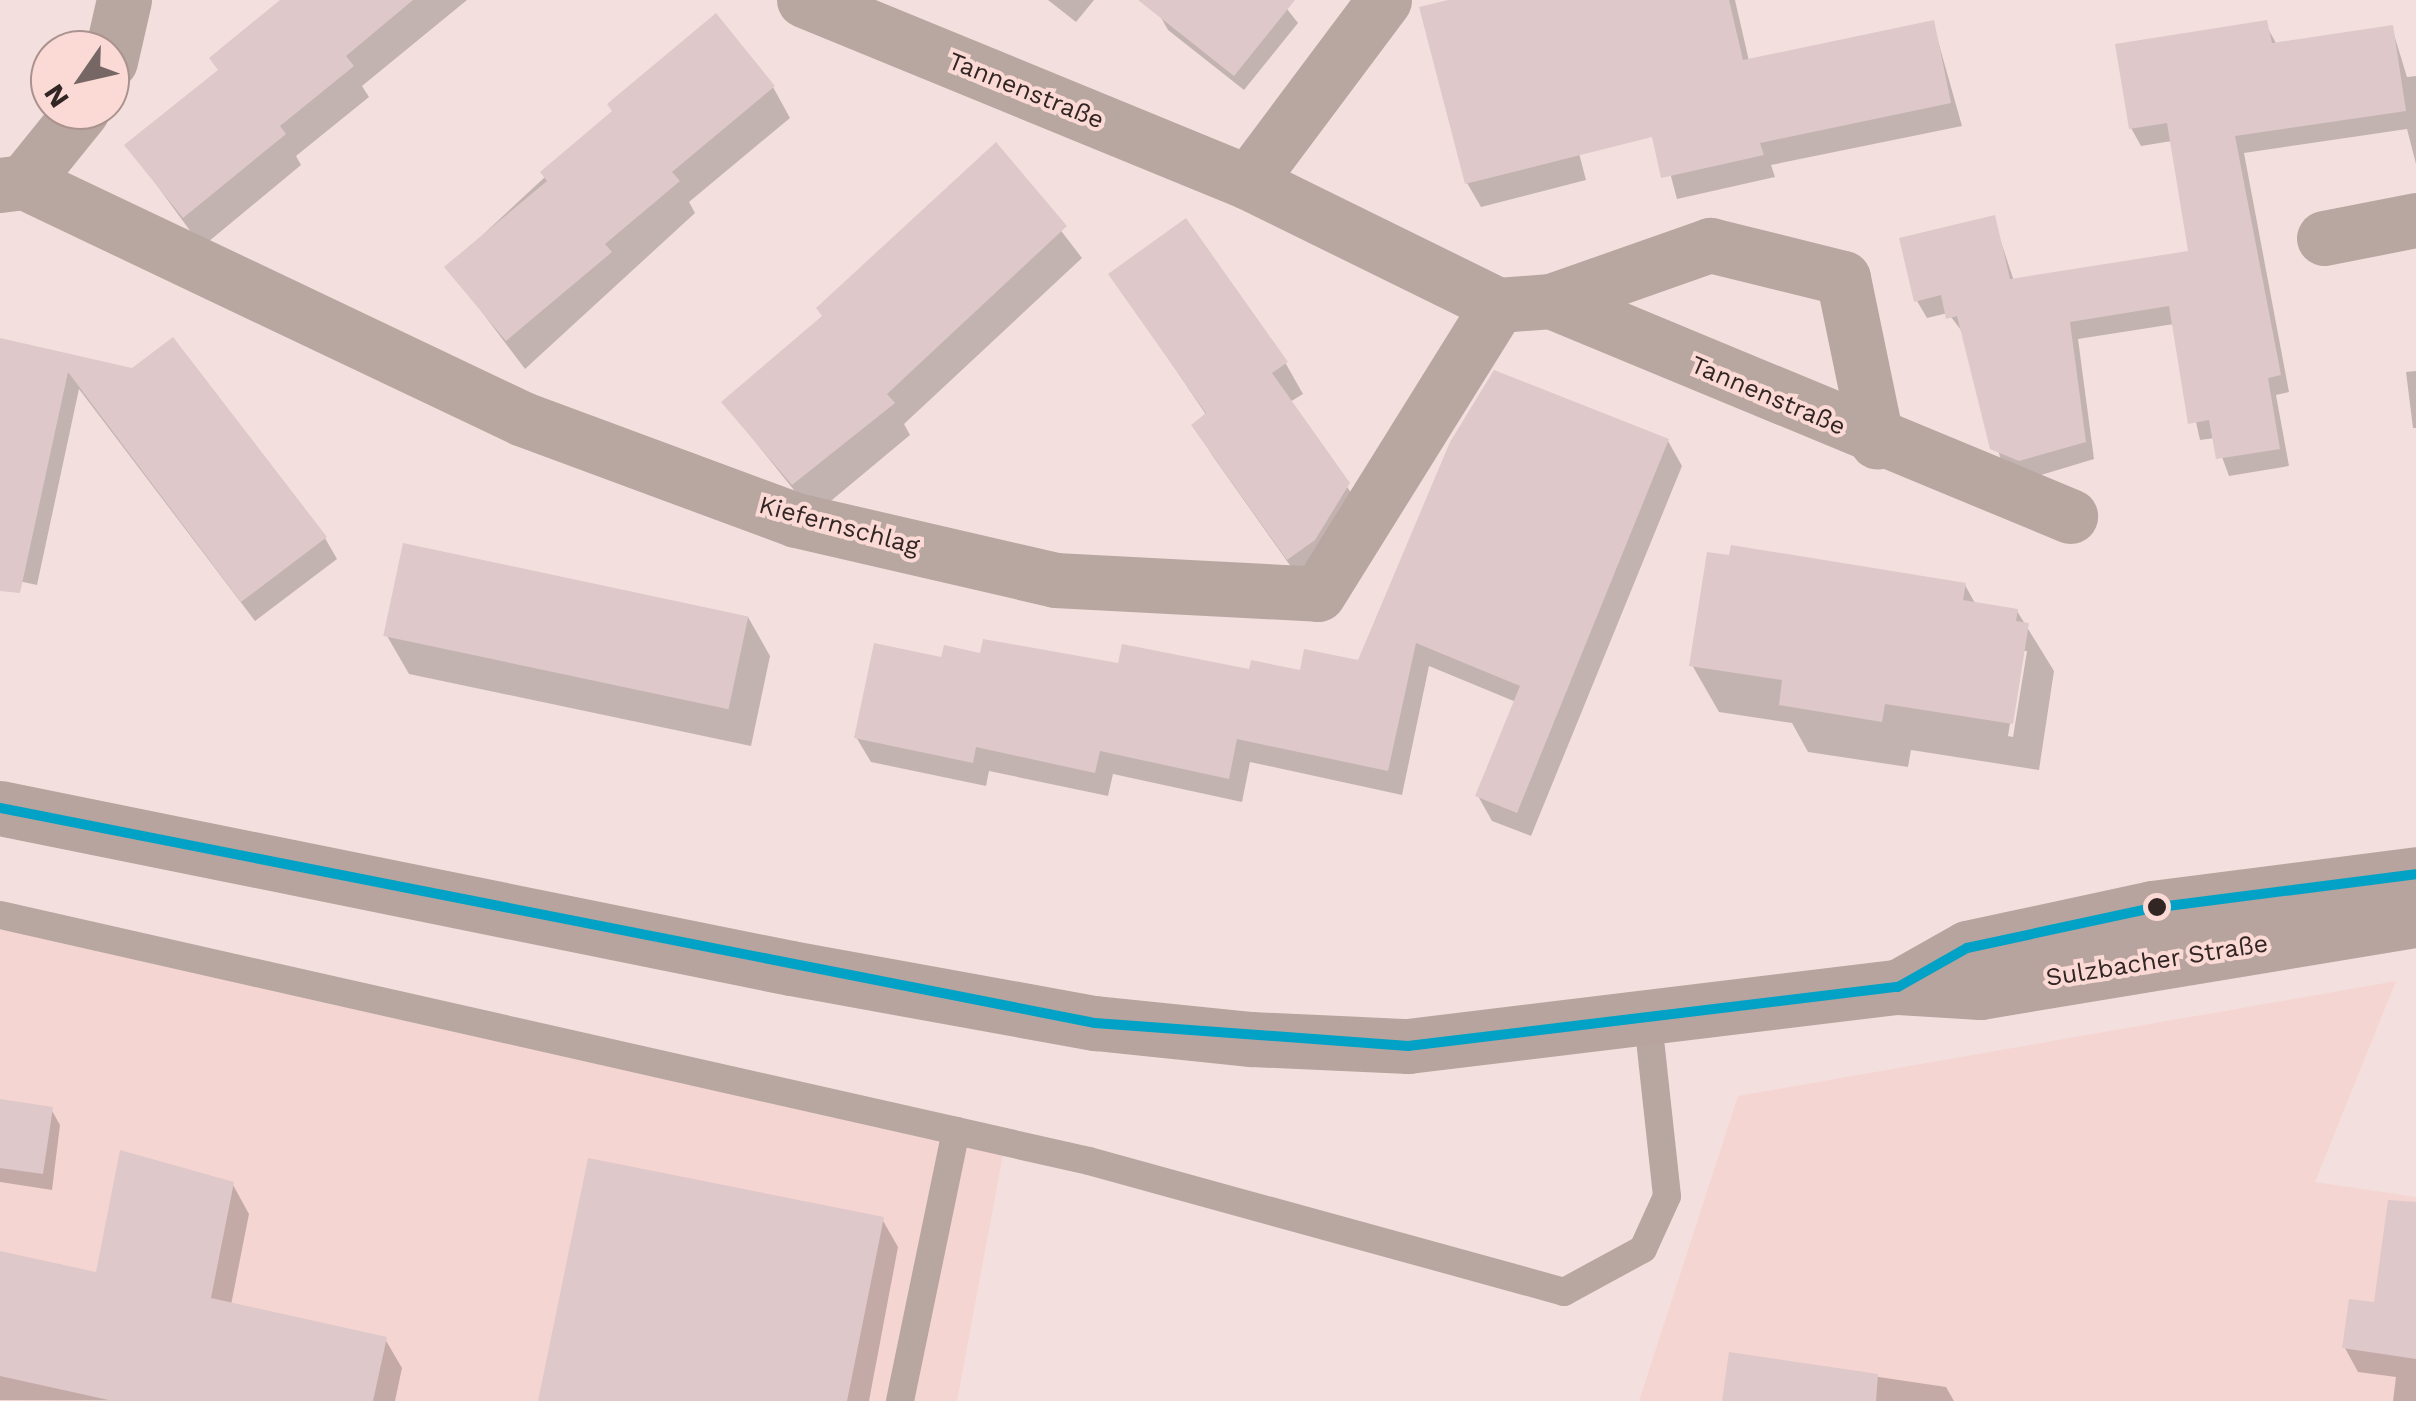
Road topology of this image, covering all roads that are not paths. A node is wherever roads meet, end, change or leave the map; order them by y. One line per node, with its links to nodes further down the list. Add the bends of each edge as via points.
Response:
1 (124, 0): 4 (street)
2 (804, 0): 6 (street, Tannenstraße)
3 (1384, 0): 6 (street)
4 (117, 30)
5 (63, 130): 7 (street)
6 (1248, 182): 10 (street, Tannenstraße)
7 (12, 183): 10 (street, Kiefernschlag, via 523,419 796,520 1055,580 1318,594)
8 (2416, 220): 9 (street)
9 (2324, 238)
10 (1524, 302): 11 (street, Tannenstraße); 11 (street, Tannenstraße, via 1710,245 1843,278)
11 (1877, 442): 12 (street, Tannenstraße)
12 (2070, 516)
13 (0, 808): 18 (main road, Sulzbacher Straße, via 1096,1023 1408,1046)
14 (2416, 874): 17 (main road, Sulzbacher Straße, via 1967,948)
15 (0, 916): 19 (lane)
16 (2416, 920): 17 (main road, Sulzbacher Straße, via 1980,992)
17 (1898, 988): 18 (main road, Sulzbacher Straße)
18 (1648, 1021): 19 (lane, via 1666,1196 1643,1248 1564,1292)
19 (956, 1130): 20 (lane)
20 (900, 1401)

